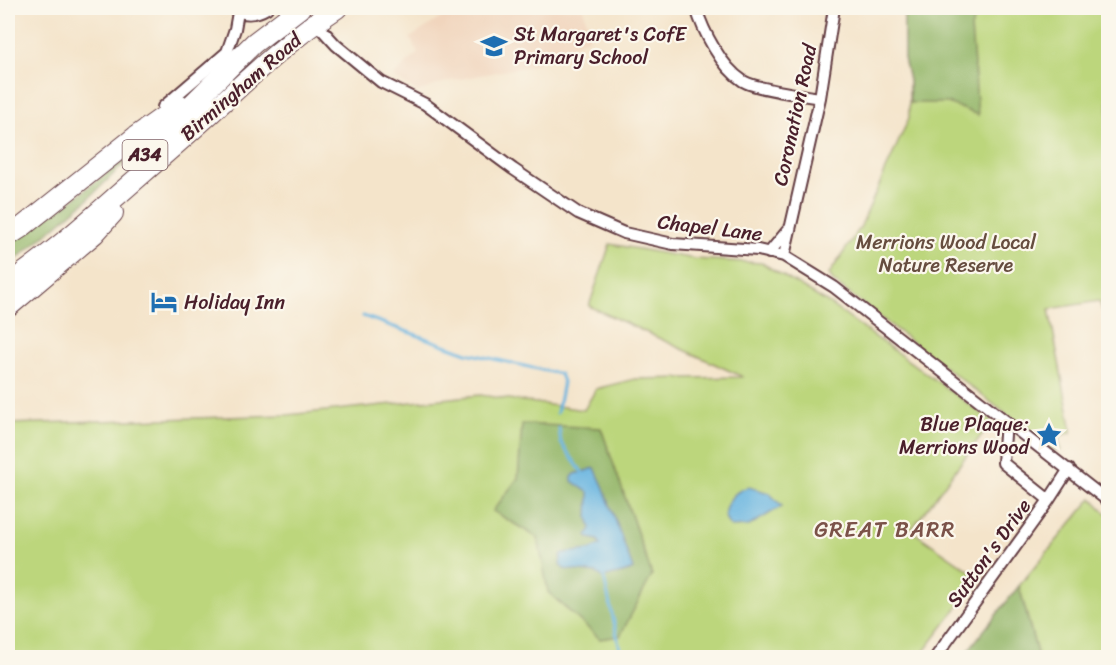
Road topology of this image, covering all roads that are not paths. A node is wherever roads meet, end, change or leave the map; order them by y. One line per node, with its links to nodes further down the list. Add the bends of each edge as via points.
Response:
1 (267, 8): 6 (street, Birmingham Road, via 259,13)
2 (300, 8): 8 (highway, Birmingham Road / A34, via 254,43)
3 (337, 8): 7 (highway, Birmingham Road / A34)
4 (696, 8): 9 (street, via 719,56 743,81)
5 (834, 8): 9 (street, Coronation Road)
6 (235, 10): 10 (street, Birmingham Road, via 235,29 227,52 153,116)
7 (315, 22): 11 (highway, Birmingham Road / A34); 14 (street, Chapel Lane, via 381,82 425,104 578,213 624,233 673,244)
8 (214, 81): 10 (highway); 11 (highway, Birmingham Road / A34, via 176,120)
9 (820, 98): 12 (street, Coronation Road)
10 (133, 139): 11 (highway); 13 (highway)
11 (166, 141): 16 (highway, Birmingham Road / A34); 17 (highway, Birmingham Road / A34, via 36,264); 18 (highway, via 94,234)
12 (789, 230): 14 (street, Coronation Road); 15 (street, Coronation Road)
13 (8, 236)
14 (769, 253): 15 (street, Chapel Lane)
15 (784, 256): 19 (street, Chapel Lane, via 834,287)
16 (8, 273)
17 (8, 284)
18 (8, 307)
19 (1006, 421): 20 (street, Chapel Lane); 21 (street, via 1003,463)
20 (1070, 469): 21 (street, Sutton's Drive); 22 (street, Chapel Lane)
21 (1049, 500): 23 (street, Sutton's Drive)
22 (1108, 501)
23 (935, 657)

